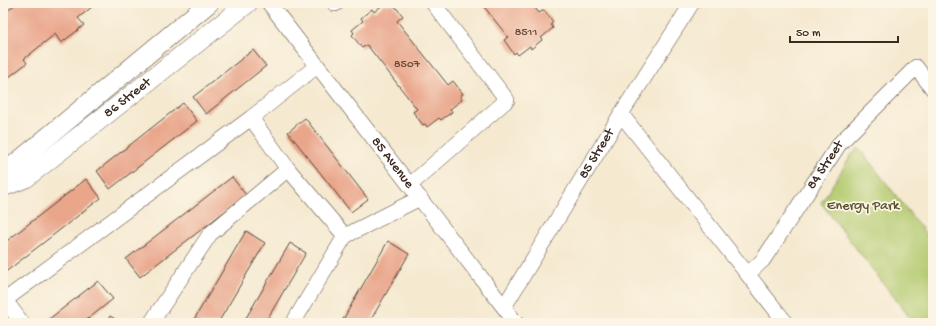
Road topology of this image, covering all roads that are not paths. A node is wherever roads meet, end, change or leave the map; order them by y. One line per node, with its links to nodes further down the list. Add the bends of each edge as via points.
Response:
1 (209, 3): 11 (main road, 86 Street, via 15,164)
2 (248, 3): 13 (main road, 86 Street, via 26,178)
3 (269, 3): 6 (street, 85 Avenue)
4 (433, 3): 12 (street, via 507,100)
5 (692, 3): 8 (street, 85 Street)
6 (317, 66): 9 (street); 12 (street, 85 Avenue)
7 (933, 89): 16 (street, 84 Street, via 916,67 840,143 763,260)
8 (621, 114): 16 (street); 17 (street, 85 Street)
9 (251, 118): 10 (street); 18 (street, via 4,300)
10 (288, 169): 15 (street); 19 (street, via 210,234)
11 (3, 182)
12 (410, 185): 14 (street, 85 Avenue)
13 (3, 187)
14 (420, 198): 15 (street); 17 (street, 85 Avenue)
15 (345, 236): 20 (street)
16 (748, 274): 22 (street)
17 (504, 307): 21 (street, 85 Avenue)
18 (22, 323)
19 (151, 323)
20 (293, 323)
21 (516, 323)
22 (786, 323)

